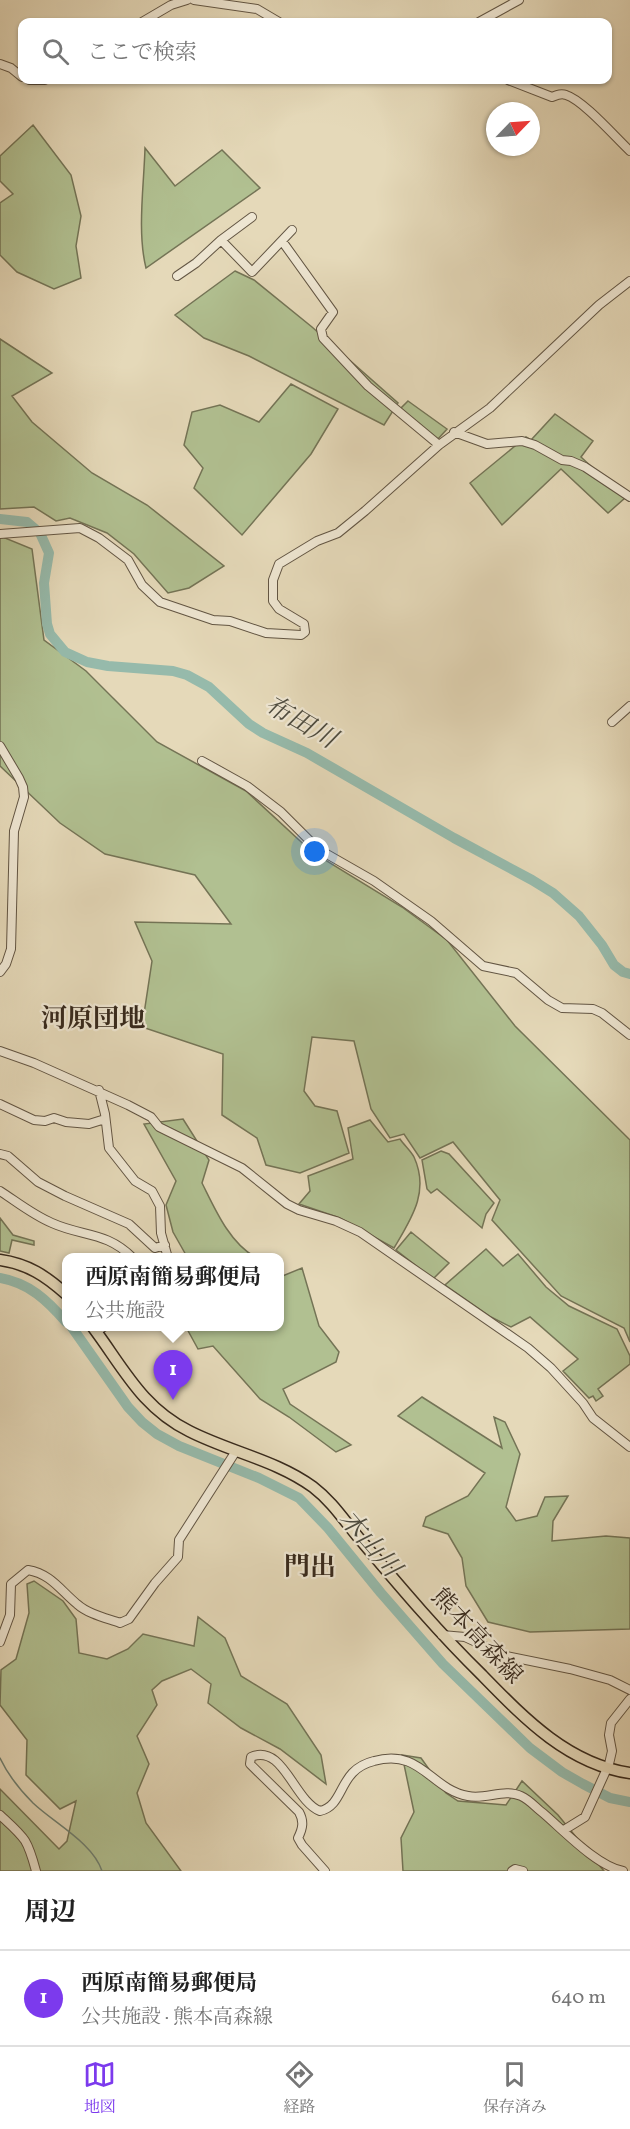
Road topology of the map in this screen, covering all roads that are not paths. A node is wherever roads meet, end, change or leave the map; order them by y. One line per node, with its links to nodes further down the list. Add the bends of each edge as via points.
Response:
1 (187, 0): 5 (street)
2 (194, 0): 4 (street)
3 (519, 0): 7 (street)
4 (228, 2): 6 (street, via 257,9)
5 (149, 18)
6 (272, 18)
7 (486, 18)
8 (0, 64): 9 (street)
9 (18, 74)
10 (518, 84): 11 (street, via 552,97 566,95 579,102)
11 (630, 151)
12 (252, 217): 14 (street)
13 (292, 230): 15 (street)
14 (221, 240): 15 (street, via 252,272); 16 (street)
15 (282, 241): 19 (street, via 333,312 321,329 323,338 368,387)
16 (177, 276)
17 (630, 281): 18 (street, via 599,305 490,408)
18 (454, 432): 19 (street); 20 (street, via 487,444 522,441 535,445 561,460 585,467)
19 (438, 445): 21 (street, via 338,533 279,564 273,580 273,601 303,624 301,635 266,633 160,602 142,585 128,560 80,528)
20 (630, 497)
21 (0, 534)
22 (630, 706): 23 (street)
23 (612, 722)
24 (0, 746): 26 (street, via 23,787 24,797 14,831 10,949)
25 (202, 761): 27 (street, via 247,786 281,812 318,849 365,875 431,921 483,966 516,973 562,1008 602,1013)
26 (0, 972)
27 (630, 1035)
28 (0, 1051): 29 (street)
29 (99, 1090): 31 (street); 40 (street, via 151,1117 159,1127 242,1168 287,1204 336,1221 374,1241 528,1348 593,1418)
30 (0, 1104): 31 (street, via 34,1120 54,1118 89,1124)
31 (105, 1119): 34 (street, via 109,1148 135,1181 152,1191 160,1206)
32 (0, 1154): 34 (street, via 8,1156 38,1182 129,1224 155,1248)
33 (0, 1191): 35 (street, via 51,1223 109,1239)
34 (165, 1245): 36 (street)
35 (128, 1253)
36 (167, 1253)
37 (0, 1260): 38 (main road, via 31,1267)
38 (62, 1290)
39 (100, 1331): 41 (main road, 熊本高森線, via 131,1382 149,1403 188,1431)
40 (630, 1447)
41 (235, 1454): 42 (main road, 熊本高森線, via 286,1470 313,1487); 43 (street, via 179,1540 178,1557 129,1618 120,1623 91,1612 40,1572 28,1570 11,1584 10,1615)
42 (442, 1635): 44 (street, via 465,1637 506,1656 610,1680); 46 (main road, 熊本高森線, via 526,1720 553,1741)
43 (0, 1642)
44 (630, 1690)
45 (630, 1699): 46 (street, via 611,1723 612,1751)
46 (606, 1768): 47 (main road, 熊本高森線); 49 (street, via 585,1817)
47 (630, 1773)
48 (0, 1815): 51 (street, via 25,1838)
49 (564, 1830): 50 (street); 52 (street, via 520,1796 500,1793 468,1797 452,1791 407,1760 391,1758 359,1767 351,1773 332,1805 320,1811 301,1796 275,1759 264,1754 251,1757 250,1764 299,1812 303,1819 298,1838)
50 (612, 1870): 55 (street)
51 (36, 1871)
52 (325, 1871)
53 (512, 1871): 54 (street)
54 (524, 1871)
55 (623, 1871)

